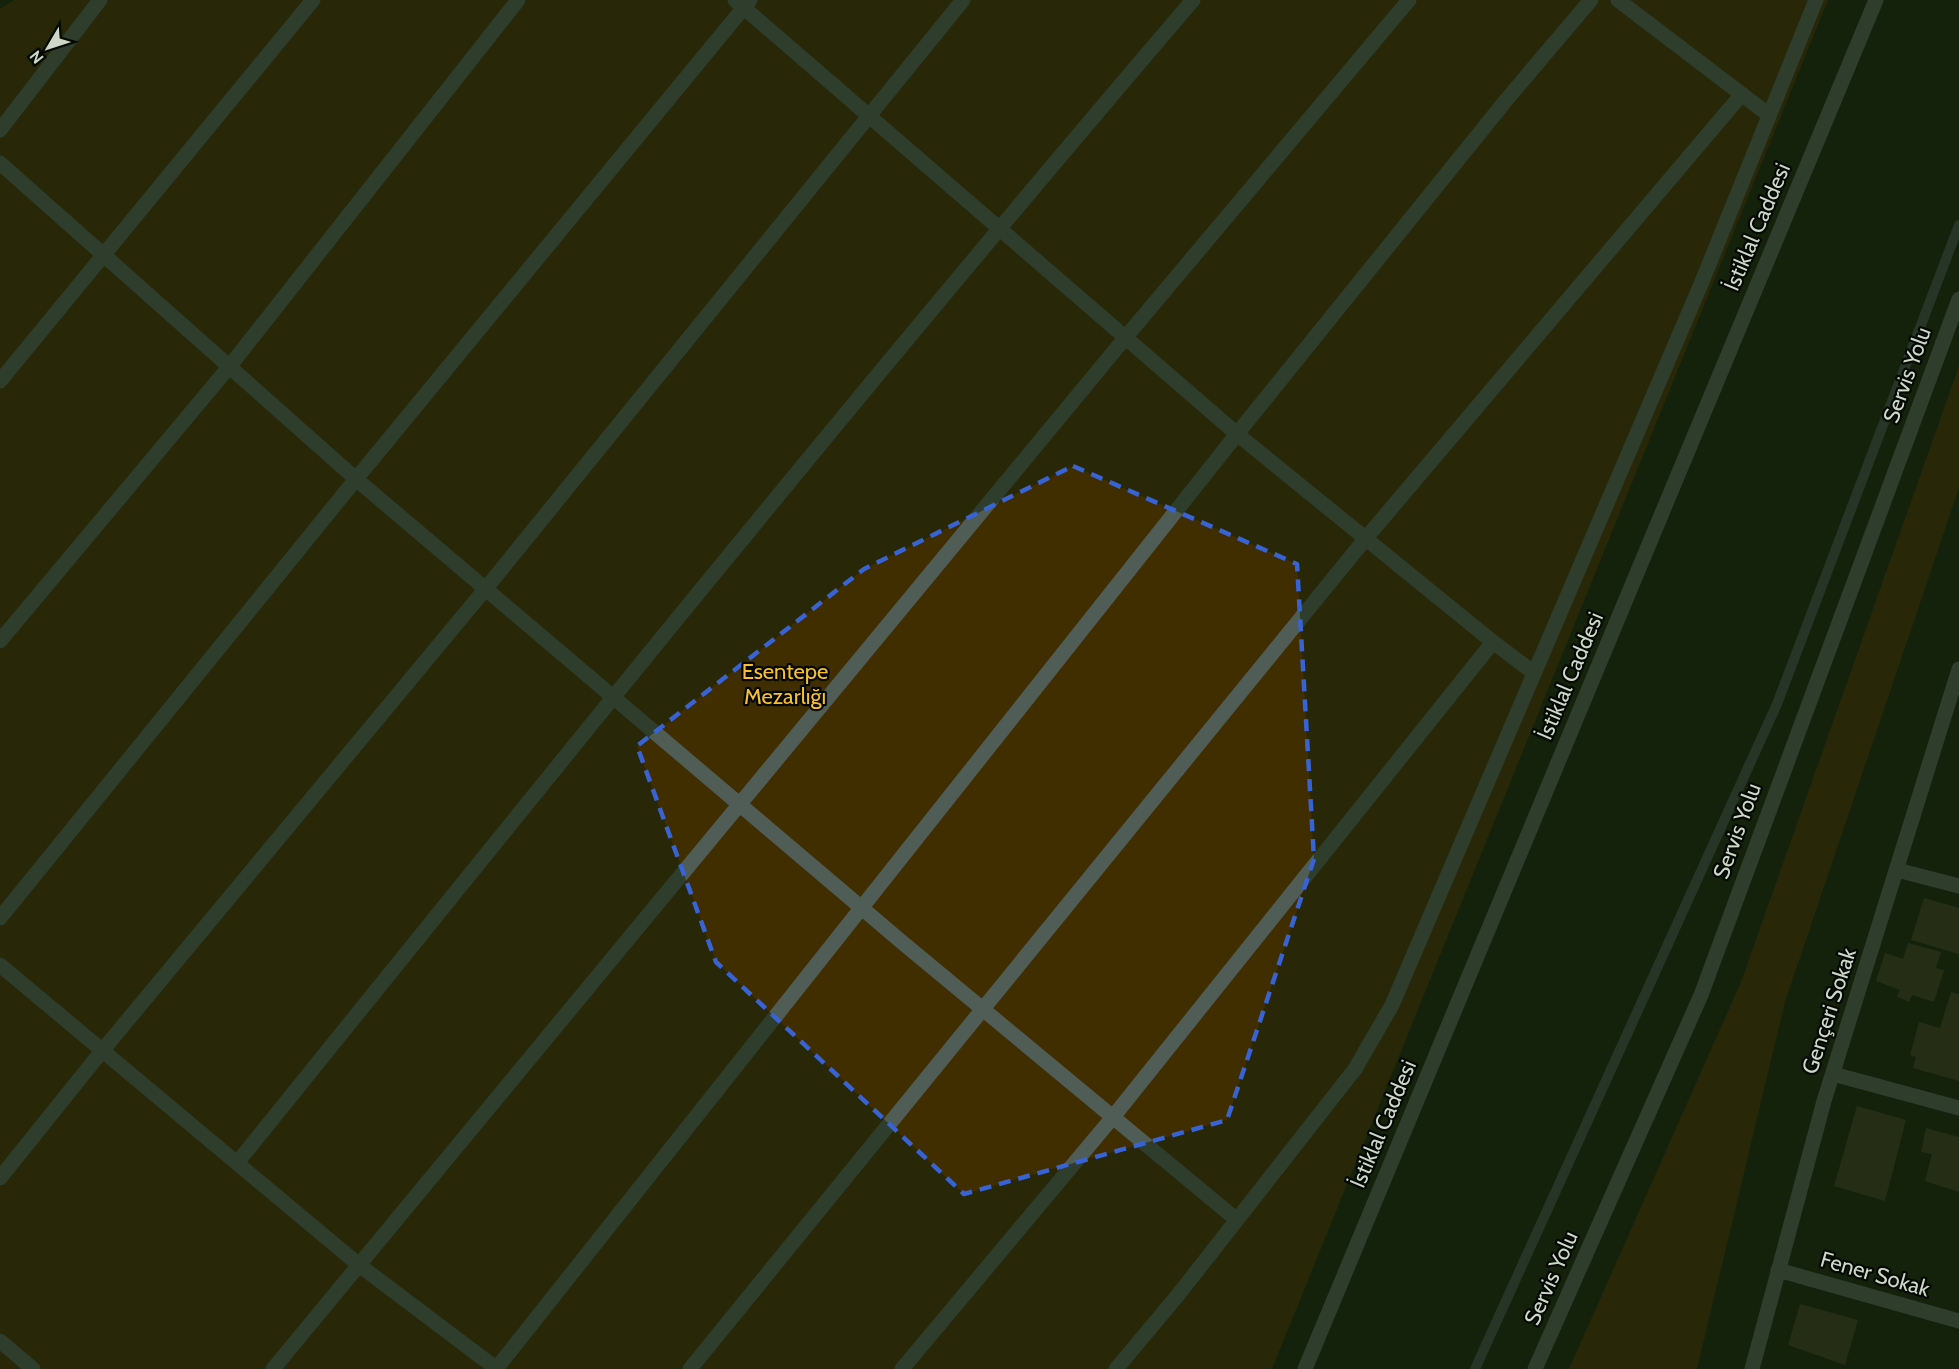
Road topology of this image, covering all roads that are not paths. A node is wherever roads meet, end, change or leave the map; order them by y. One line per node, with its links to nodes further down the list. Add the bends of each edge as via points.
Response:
1 (99, 0): 15 (street)
2 (313, 0): 18 (street)
3 (518, 0): 21 (street)
4 (963, 0): 14 (street)
5 (1192, 0): 17 (street)
6 (1409, 0): 20 (street)
7 (1591, 0): 23 (street)
8 (1618, 0): 12 (street)
9 (1816, 0): 13 (street)
10 (1876, 0): 56 (street, İstiklal Caddesi)
11 (743, 3): 14 (street); 24 (street)
12 (1742, 94): 13 (street); 25 (street)
13 (1769, 115): 30 (street, via 1701,284)
14 (870, 117): 17 (street); 26 (street)
15 (0, 130)
16 (0, 163): 18 (street)
17 (998, 228): 20 (street); 31 (street)
18 (102, 254): 21 (street); 22 (street)
19 (1959, 299): 57 (street, Servis Yolu, via 1701,995)
20 (1125, 338): 23 (street); 32 (street)
21 (230, 367): 24 (street); 27 (street)
22 (0, 381)
23 (1237, 434): 25 (street); 35 (street)
24 (356, 478): 26 (street); 36 (street)
25 (1366, 538): 28 (street); 38 (street)
26 (487, 587): 31 (street); 39 (street)
27 (0, 641)
28 (1493, 642): 30 (street); 42 (street)
29 (1959, 669): 33 (street, Gençeri Sokak)
30 (1533, 672): 45 (street, via 1392,1005 1355,1069)
31 (614, 695): 32 (street); 43 (street)
32 (740, 804): 35 (street); 46 (street)
33 (1897, 870): 34 (street); 40 (street, Gençeri Sokak)
34 (1959, 886)
35 (863, 909): 38 (street); 52 (street)
36 (0, 918)
37 (0, 965): 39 (street)
38 (984, 1009): 42 (street); 53 (street)
39 (102, 1051): 43 (street); 44 (street)
40 (1833, 1074): 41 (street); 47 (street, Gençeri Sokak)
41 (1959, 1108)
42 (1113, 1117): 45 (street); 54 (street)
43 (237, 1163): 46 (street)
44 (0, 1178)
45 (1237, 1220): 55 (street)
46 (359, 1265): 51 (street); 52 (street)
47 (1778, 1270): 48 (street, Fener Sokak); 58 (street, Gençeri Sokak)
48 (1959, 1321)
49 (0, 1341): 50 (street)
50 (33, 1369)
51 (273, 1369)
52 (496, 1369)
53 (690, 1369)
54 (902, 1369)
55 (1116, 1369)
56 (1305, 1369)
57 (1535, 1369)
58 (1752, 1369)

